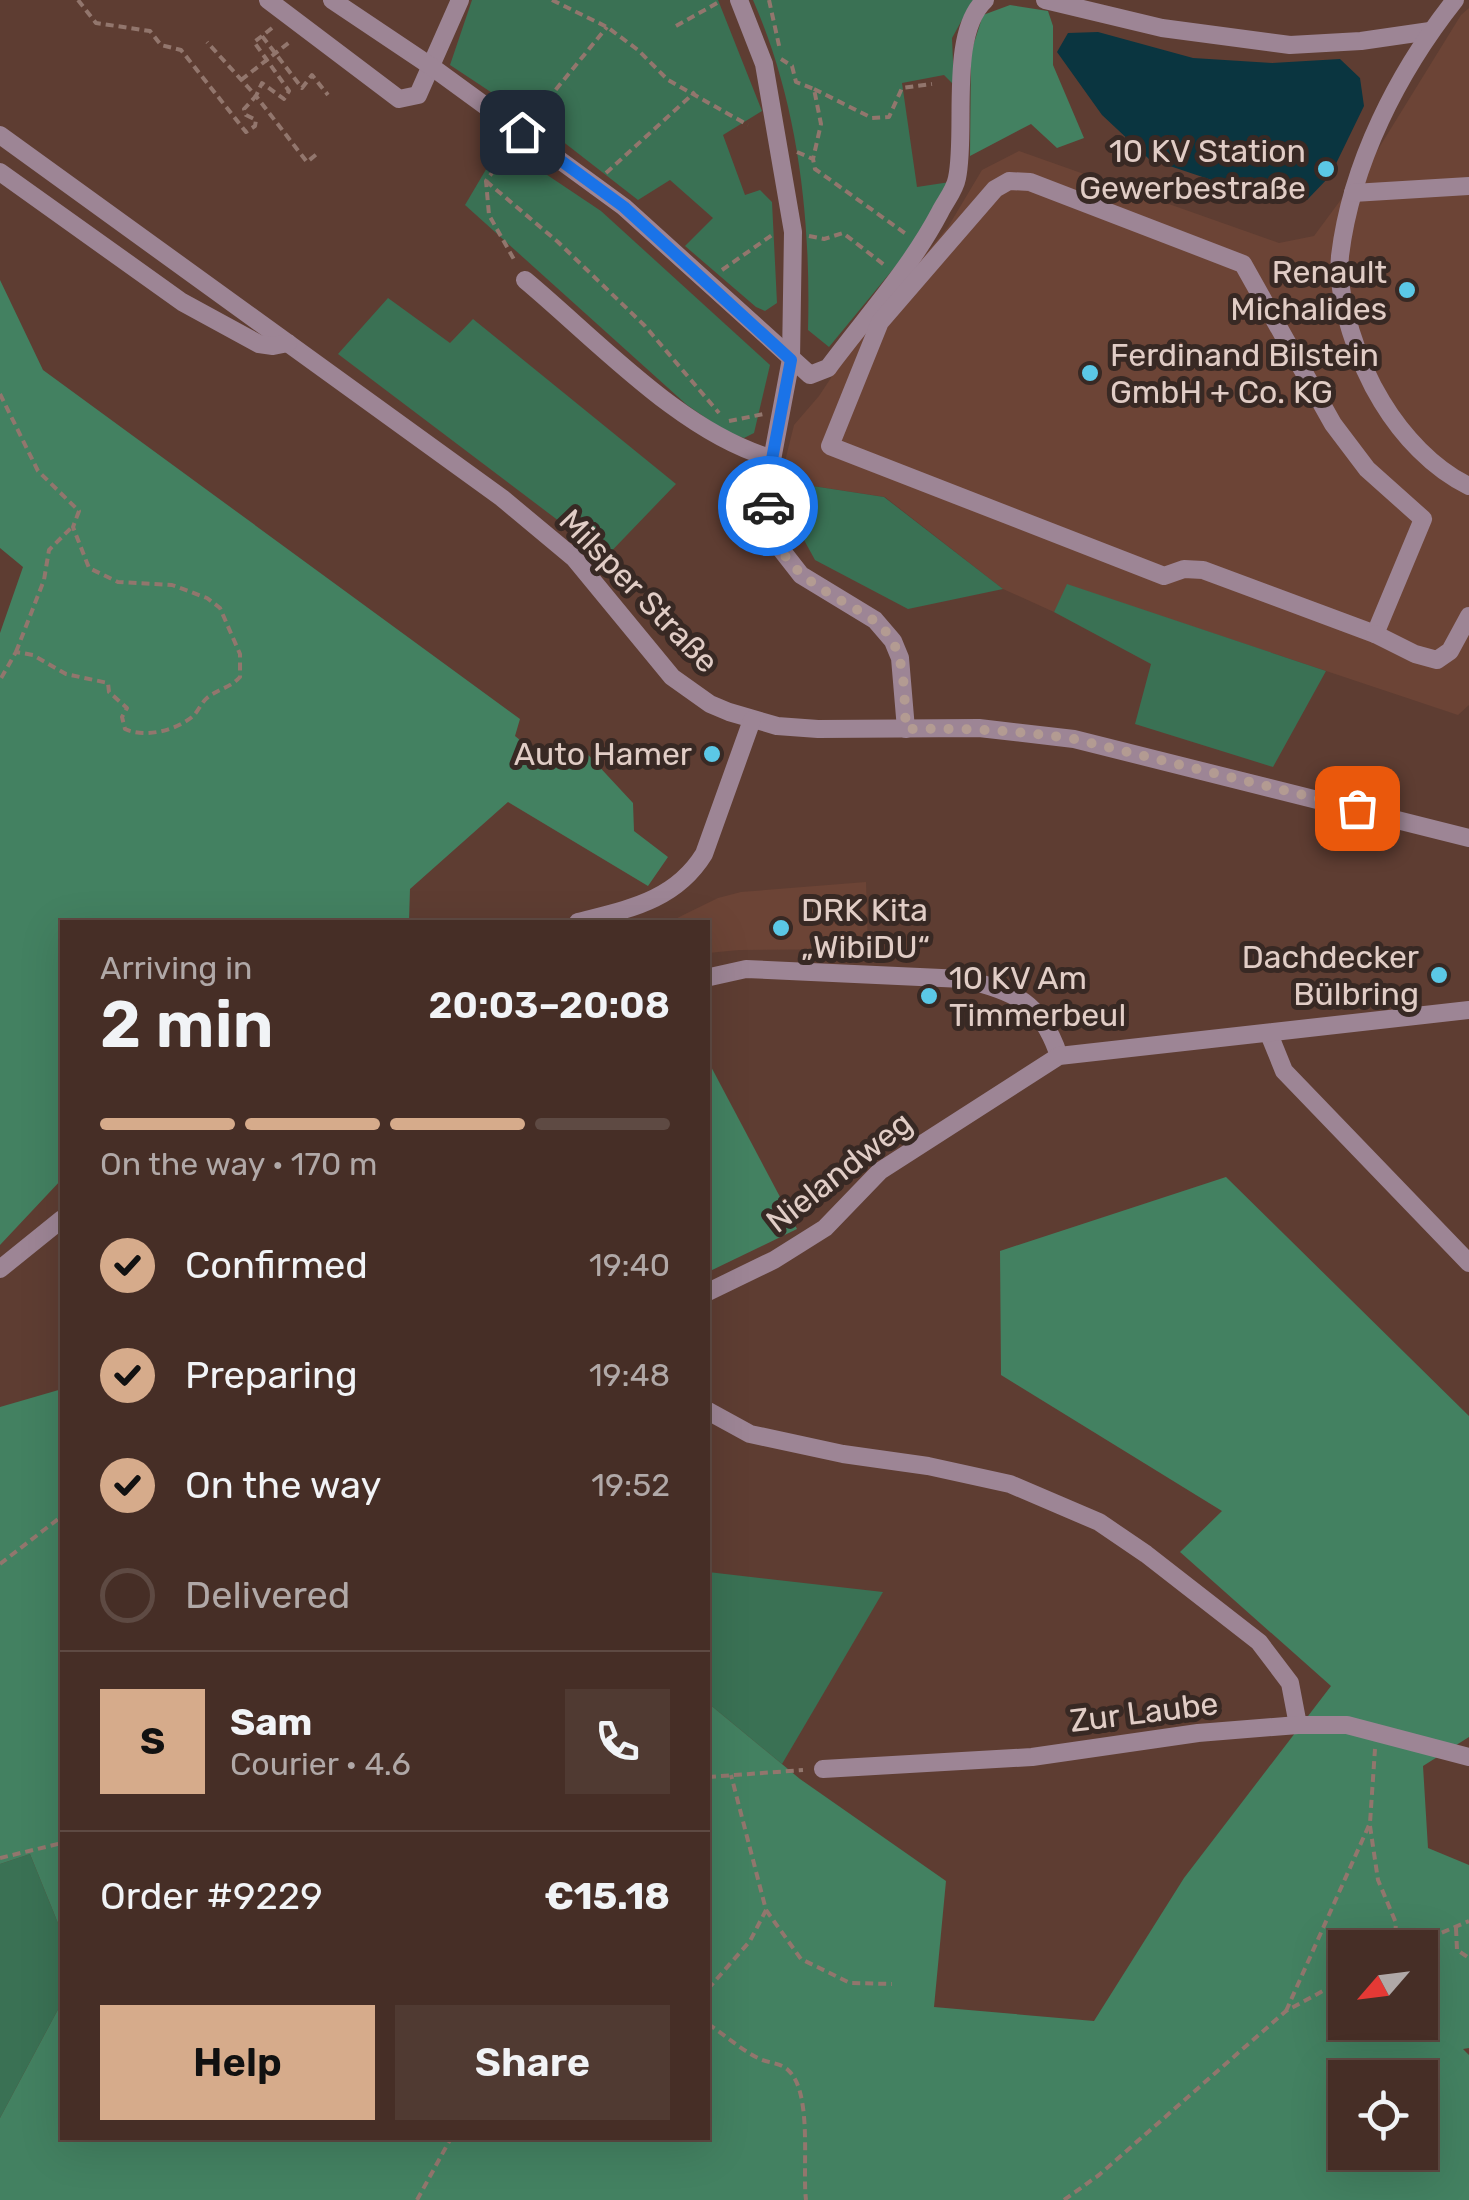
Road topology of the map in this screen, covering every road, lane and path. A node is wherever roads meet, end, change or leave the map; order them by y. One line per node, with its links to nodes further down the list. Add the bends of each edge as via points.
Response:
1 (78, 0): 28 (path, via 96,23 150,31 161,45 181,50 246,132 256,120 244,109)
2 (268, 0): 12 (street)
3 (332, 0): 20 (street)
4 (460, 0): 20 (street)
5 (552, 0): 26 (path, via 608,28 668,80)
6 (723, 0): 13 (path)
7 (739, 0): 31 (street, via 764,64)
8 (769, 0): 25 (path, via 781,60 792,66 796,82)
9 (985, 0): 39 (street, via 968,27 957,180)
10 (1045, 0): 15 (street, via 1162,28 1290,45)
11 (1455, 0): 15 (street)
12 (288, 15): 14 (street); 16 (path)
13 (676, 26)
14 (306, 29): 18 (path); 20 (street, via 399,98 418,95)
15 (1430, 32): 38 (street, via 1369,146)
16 (262, 36): 18 (path); 19 (path, via 254,42)
17 (207, 42): 22 (path)
18 (275, 54): 19 (path); 27 (path, via 302,88 312,75)
19 (268, 60): 21 (path); 23 (path, via 288,95 278,97)
20 (432, 67): 36 (street)
21 (257, 68): 22 (path); 23 (path)
22 (242, 80): 28 (path)
23 (262, 84): 28 (path)
24 (932, 84): 25 (path, via 902,88 889,118 872,118)
25 (814, 89): 33 (path, via 821,124)
26 (694, 92): 29 (path); 36 (path)
27 (328, 95)
28 (256, 96): 32 (path, via 307,162)
29 (748, 125)
30 (0, 135): 42 (street, Milsper Straße)
31 (779, 144): 33 (path); 44 (street, via 793,232)
32 (318, 153)
33 (813, 159): 39 (path, via 814,169)
34 (0, 172): 42 (street, Milsper Straße, via 182,302 259,344)
35 (486, 180): 46 (path, via 645,326 726,422)
36 (593, 185): 44 (street)
37 (1469, 186): 38 (street)
38 (1353, 192): 48 (street, via 1340,260 1359,357 1398,428)
39 (923, 244): 41 (street)
40 (525, 280): 47 (street, via 693,423)
41 (850, 338): 43 (street); 44 (street, via 828,368 810,375)
42 (288, 343): 54 (street, Milsper Straße, via 574,558 672,677 710,704)
43 (871, 346): 51 (street, via 830,446 1164,576 1204,570); 51 (street, via 880,322 994,188 1009,181 1030,182 1243,264 1334,424 1367,469 1423,519)
44 (791, 360): 46 (street)
45 (0, 394): 49 (path, via 38,471 79,511)
46 (781, 410): 47 (street)
47 (772, 458): 55 (street, via 768,504 776,543 801,575 876,620 893,641)
48 (1469, 486)
49 (73, 527): 52 (path, via 49,550); 52 (path, via 89,568 118,582 172,585 220,608 240,654 240,677 192,717 138,735 125,729 127,708 108,692 108,683)
50 (1469, 616): 51 (street, via 1450,651 1436,660)
51 (1375, 634)
52 (16, 652): 53 (path)
53 (0, 680)
54 (752, 720): 55 (street, Milsper Straße, via 818,729); 57 (street, via 695,869 661,897)
55 (906, 729): 56 (street, Milsper Straße, via 980,728 1074,739)
56 (1469, 838)
57 (585, 920)
58 (710, 977): 61 (street, via 746,969 963,978 994,986 1040,1013)
59 (1469, 1010): 60 (street, Nielandweg)
60 (1270, 1034): 61 (street, Nielandweg); 63 (street, via 1284,1071)
61 (1058, 1056): 65 (street, Nielandweg, via 880,1171 824,1228)
62 (60, 1221): 64 (street)
63 (1469, 1263)
64 (0, 1270)
65 (710, 1291)
66 (710, 1412): 69 (street, via 750,1434 1010,1484 1098,1522 1259,1642 1290,1683)
67 (60, 1518): 68 (path)
68 (0, 1564)
69 (1298, 1725): 70 (street, Zur Laube); 72 (street, Zur Laube, via 1032,1757)
70 (1376, 1733): 71 (street, Zur Laube); 75 (path)
71 (1469, 1756)
72 (823, 1769): 73 (path)
73 (731, 1775): 74 (path); 78 (path)
74 (710, 1776)
75 (1370, 1824): 81 (path, via 1378,1880); 87 (path)
76 (60, 1843): 77 (path)
77 (0, 1858)
78 (766, 1910): 84 (path, via 801,1958 850,1983); 85 (path, via 750,1941)
79 (1469, 1920): 80 (path)
80 (1456, 1928): 82 (path); 83 (path, via 1458,1950)
81 (1395, 1930)
82 (1438, 1935)
83 (1469, 1958)
84 (892, 1984)
85 (710, 1987)
86 (1328, 1988): 87 (path)
87 (1286, 2011): 92 (path)
88 (710, 2025): 91 (path, via 794,2075)
89 (449, 2140): 90 (path)
90 (417, 2200)
91 (806, 2200)
92 (1064, 2200)

